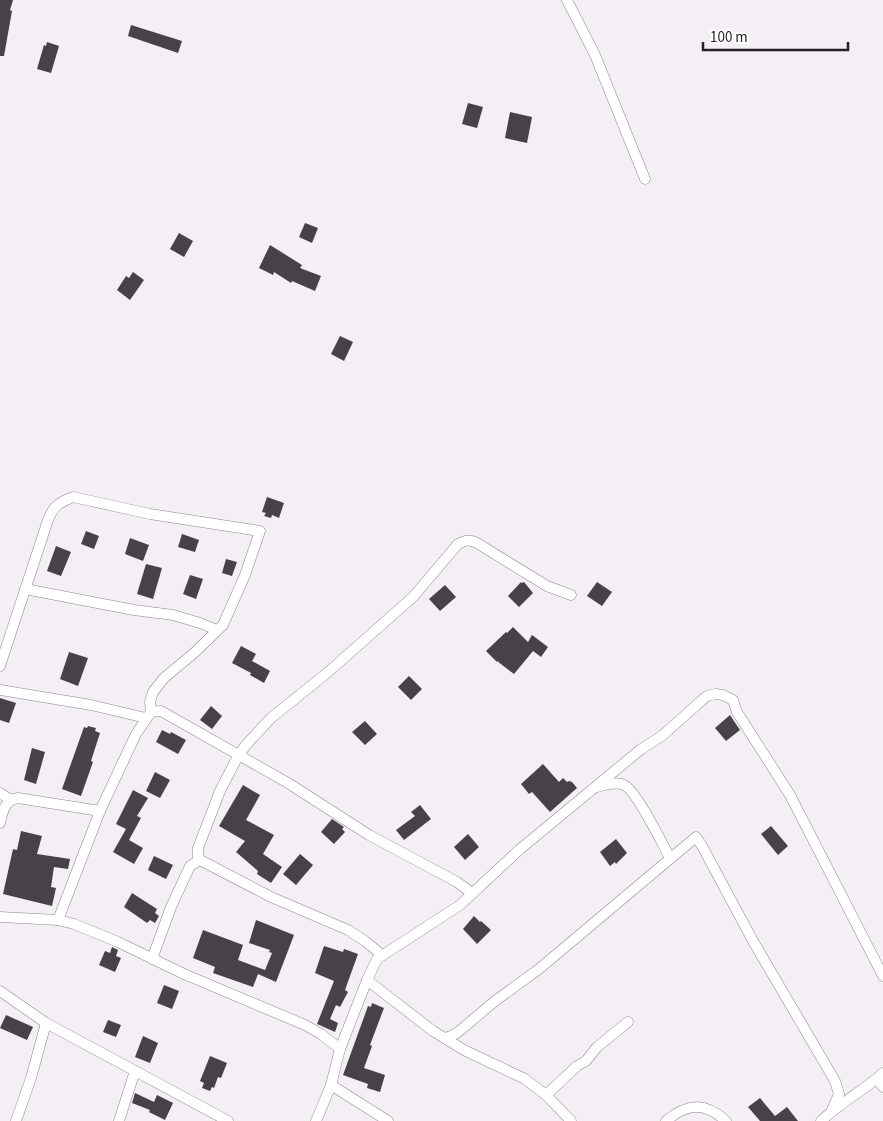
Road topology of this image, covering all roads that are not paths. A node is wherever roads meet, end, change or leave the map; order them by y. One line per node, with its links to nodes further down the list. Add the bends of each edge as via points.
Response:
1 (567, 0): 2 (street, via 595,55)
2 (645, 179)
3 (26, 589): 5 (street, via 173,615); 5 (street, via 51,512 55,506 73,497 150,514 260,531 230,610); 6 (street)
4 (571, 595): 9 (street, via 548,586 477,543 465,540 413,597 271,718)
5 (217, 630): 8 (street, via 164,678 153,692)
6 (0, 666)
7 (0, 690): 8 (street)
8 (149, 715): 9 (street, via 161,711); 13 (street, via 136,734)
9 (238, 756): 16 (street, via 201,839 197,852); 17 (street)
10 (596, 787): 15 (street, via 621,784 628,787); 17 (street); 22 (street, via 707,696 716,694 733,700 737,712 790,795)
11 (0, 793): 12 (street)
12 (11, 800): 13 (street, via 18,798); 14 (street, via 4,807)
13 (100, 811): 19 (street)
14 (0, 823)
15 (670, 858): 27 (street, via 539,969 457,1033); 33 (street, via 696,837 836,1081 838,1094)
16 (200, 860): 20 (street, via 271,897 348,930); 21 (street, via 190,866)
17 (472, 893): 20 (street, via 460,905)
18 (0, 917): 19 (street)
19 (58, 920): 21 (street)
20 (382, 954): 23 (street)
21 (152, 959): 28 (street, via 305,1025)
22 (883, 976)
23 (367, 980): 27 (street); 28 (street)
24 (0, 991): 26 (street)
25 (628, 1022): 32 (street)
26 (46, 1023): 29 (street); 34 (street)
27 (446, 1038): 32 (street, via 525,1079)
28 (340, 1049): 31 (street)
29 (135, 1071): 35 (street); 36 (street)
30 (881, 1080): 33 (street)
31 (331, 1085): 37 (street); 38 (street)
32 (546, 1095): 39 (street)
33 (832, 1110): 42 (street)
34 (16, 1121)
35 (119, 1121)
36 (228, 1121)
37 (316, 1121)
38 (388, 1121)
39 (571, 1121)
40 (666, 1121): 41 (street, via 682,1110 700,1107 713,1111)
41 (726, 1121)
42 (821, 1121)

